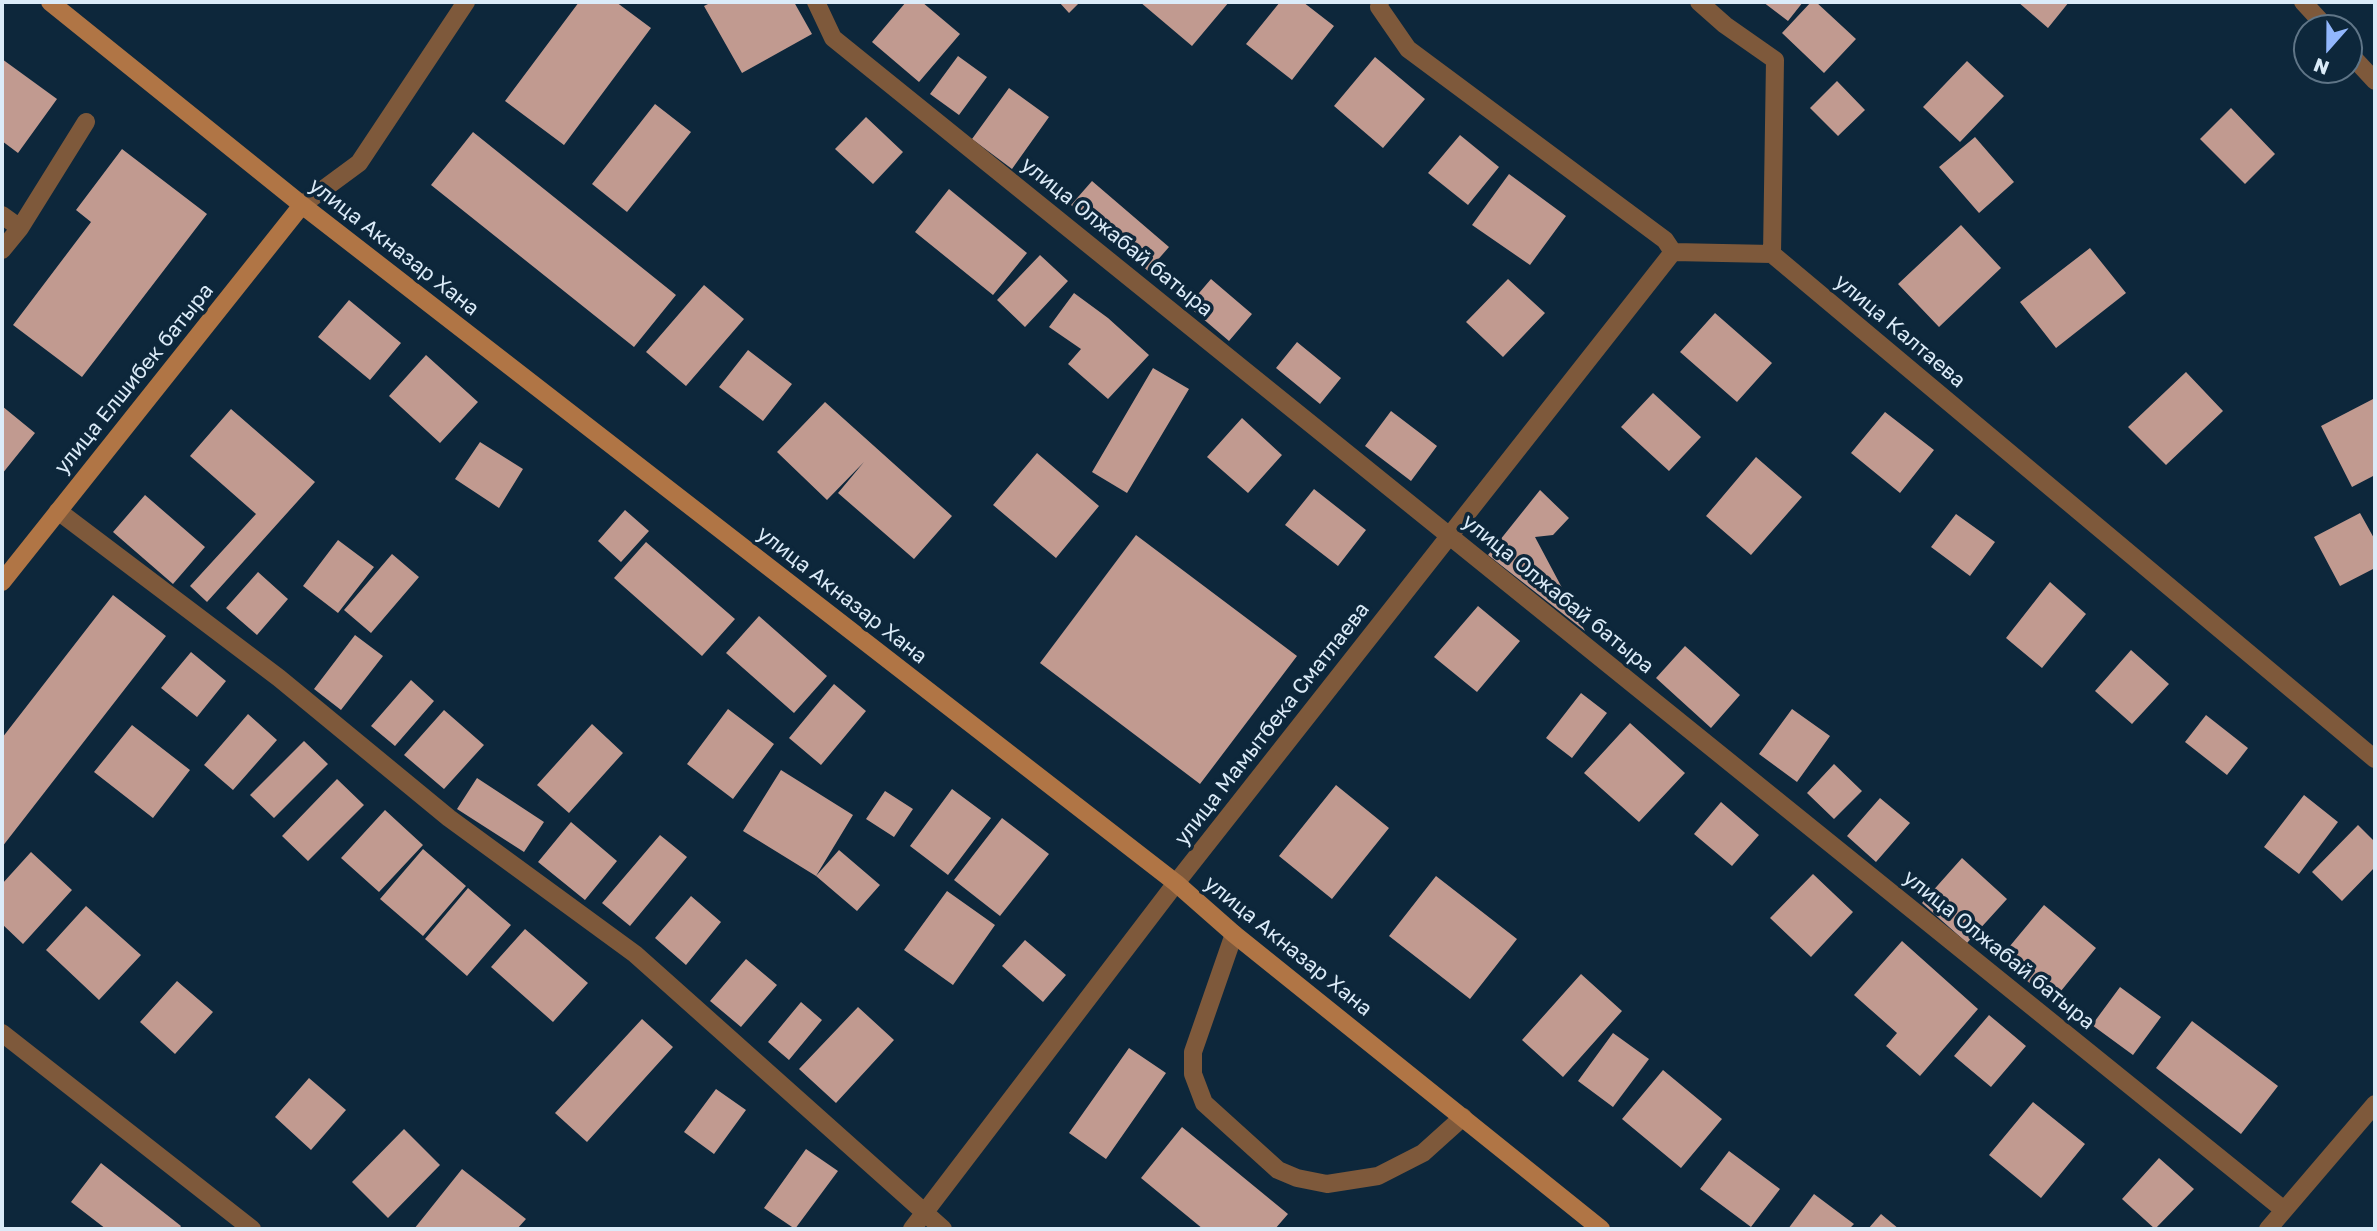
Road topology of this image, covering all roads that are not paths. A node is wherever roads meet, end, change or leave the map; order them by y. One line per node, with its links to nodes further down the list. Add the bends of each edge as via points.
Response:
1 (50, 2): 9 (main road, улица Акназар Хана)
2 (466, 2): 9 (street, via 359,163)
3 (816, 2): 16 (street, улица Олжабай батыра, via 833,38)
4 (1380, 2): 13 (street, via 1408,49 1665,240)
5 (1699, 2): 14 (street, via 1775,60)
6 (2363, 68): 7 (street)
7 (2375, 81)
8 (86, 122): 11 (street)
9 (302, 205): 15 (main road, улица Елшибек батыра); 19 (main road, улица Акназар Хана)
10 (2, 215): 11 (street)
11 (20, 228): 12 (street)
12 (2, 250)
13 (1673, 252): 14 (street); 16 (street, улица Мамытбека Сматлаева)
14 (1772, 254): 18 (street, улица Калтаева)
15 (58, 511): 17 (main road, улица Елшибек батыра); 25 (street, via 279,678 449,818 635,954)
16 (1450, 536): 19 (street, улица Мамытбека Сматлаева); 24 (street, улица Олжабай батыра)
17 (2, 582)
18 (2375, 758)
19 (1176, 883): 20 (main road, улица Акназар Хана); 25 (street, улица Мамытбека Сматлаева)
20 (1234, 934): 23 (main road, улица Акназар Хана); 23 (street, via 1194,1052 1194,1074 1204,1102 1278,1170 1327,1184 1378,1176 1423,1153)
21 (2, 1033): 26 (street)
22 (2375, 1104): 24 (street)
23 (1463, 1117): 28 (main road, улица Акназар Хана)
24 (2284, 1210): 29 (street)
25 (918, 1222): 27 (street)
26 (246, 1227)
27 (943, 1229)
28 (1601, 1229)
29 (2268, 1229)

